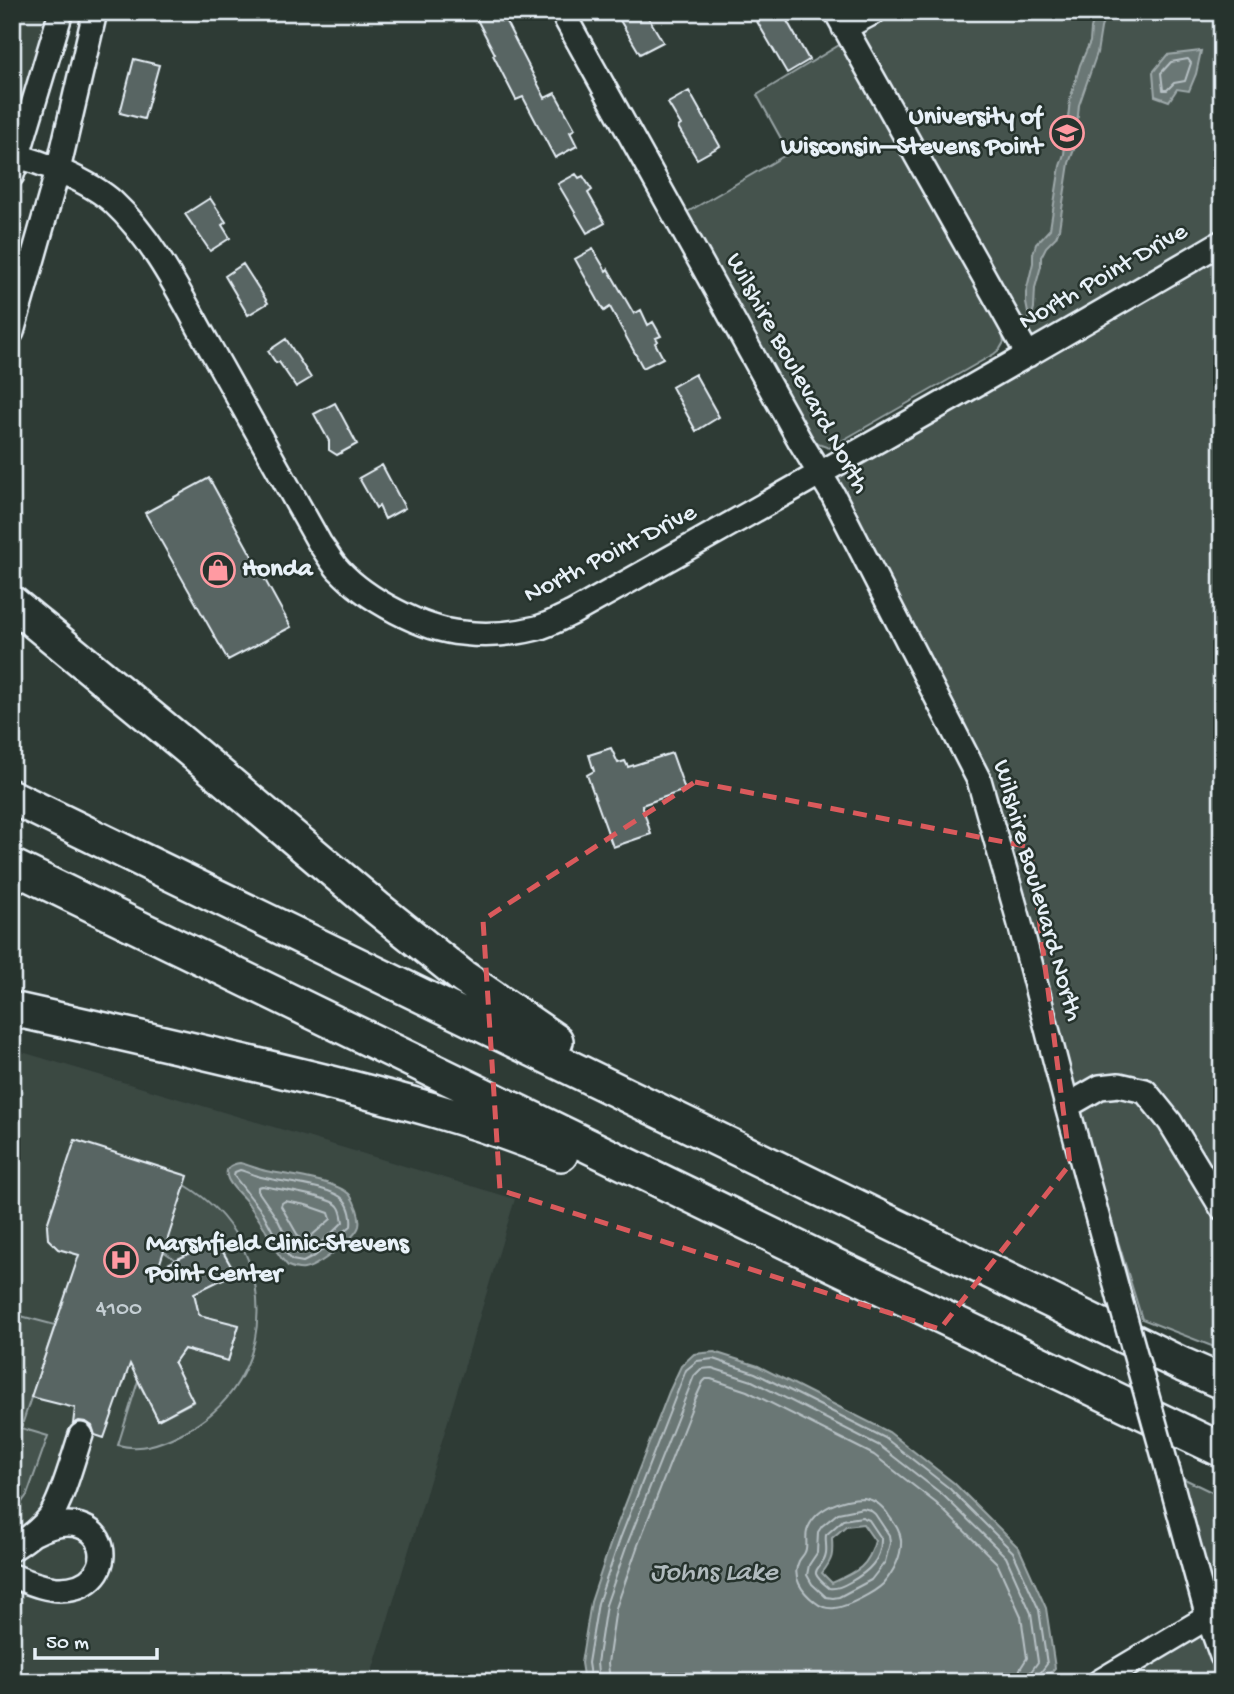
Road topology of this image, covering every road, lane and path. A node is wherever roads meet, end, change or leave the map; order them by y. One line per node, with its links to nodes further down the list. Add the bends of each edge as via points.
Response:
1 (61, 12): 6 (street)
2 (95, 12): 7 (street)
3 (562, 12): 11 (street, Wilshire Boulevard North)
4 (874, 12): 5 (street)
5 (840, 20): 10 (street)
6 (14, 162): 7 (street, North Point Drive)
7 (58, 170): 9 (street); 11 (street, North Point Drive, via 93,187 137,227 170,276 338,570 360,590 421,623 460,633 498,634 539,627)
8 (1222, 242): 10 (street, North Point Drive)
9 (12, 332)
10 (1028, 355): 11 (street, North Point Drive)
11 (820, 474): 17 (street, Wilshire Boulevard North, via 979,780)
12 (15, 604): 16 (highway, via 377,908 500,1004 592,1062)
13 (12, 797): 16 (highway)
14 (12, 866): 19 (highway)
15 (12, 1009): 19 (highway, via 463,1118 571,1158 807,1268)
16 (611, 1087): 20 (highway)
17 (1067, 1106): 18 (street, via 1100,1087 1119,1085 1145,1091 1170,1122); 26 (street, Wilshire Boulevard North, bridge)
18 (1222, 1208)
19 (840, 1268): 22 (highway)
20 (1222, 1382)
21 (81, 1435): 23 (street, via 56,1505)
22 (1222, 1450)
23 (33, 1534): 24 (street); 25 (street, via 67,1523 88,1529 103,1553 99,1569 83,1583 61,1589)
24 (12, 1549)
25 (12, 1576)
26 (1208, 1617): 27 (street, Wilshire Boulevard North); 28 (street)
27 (1222, 1656)
28 (1099, 1682)

